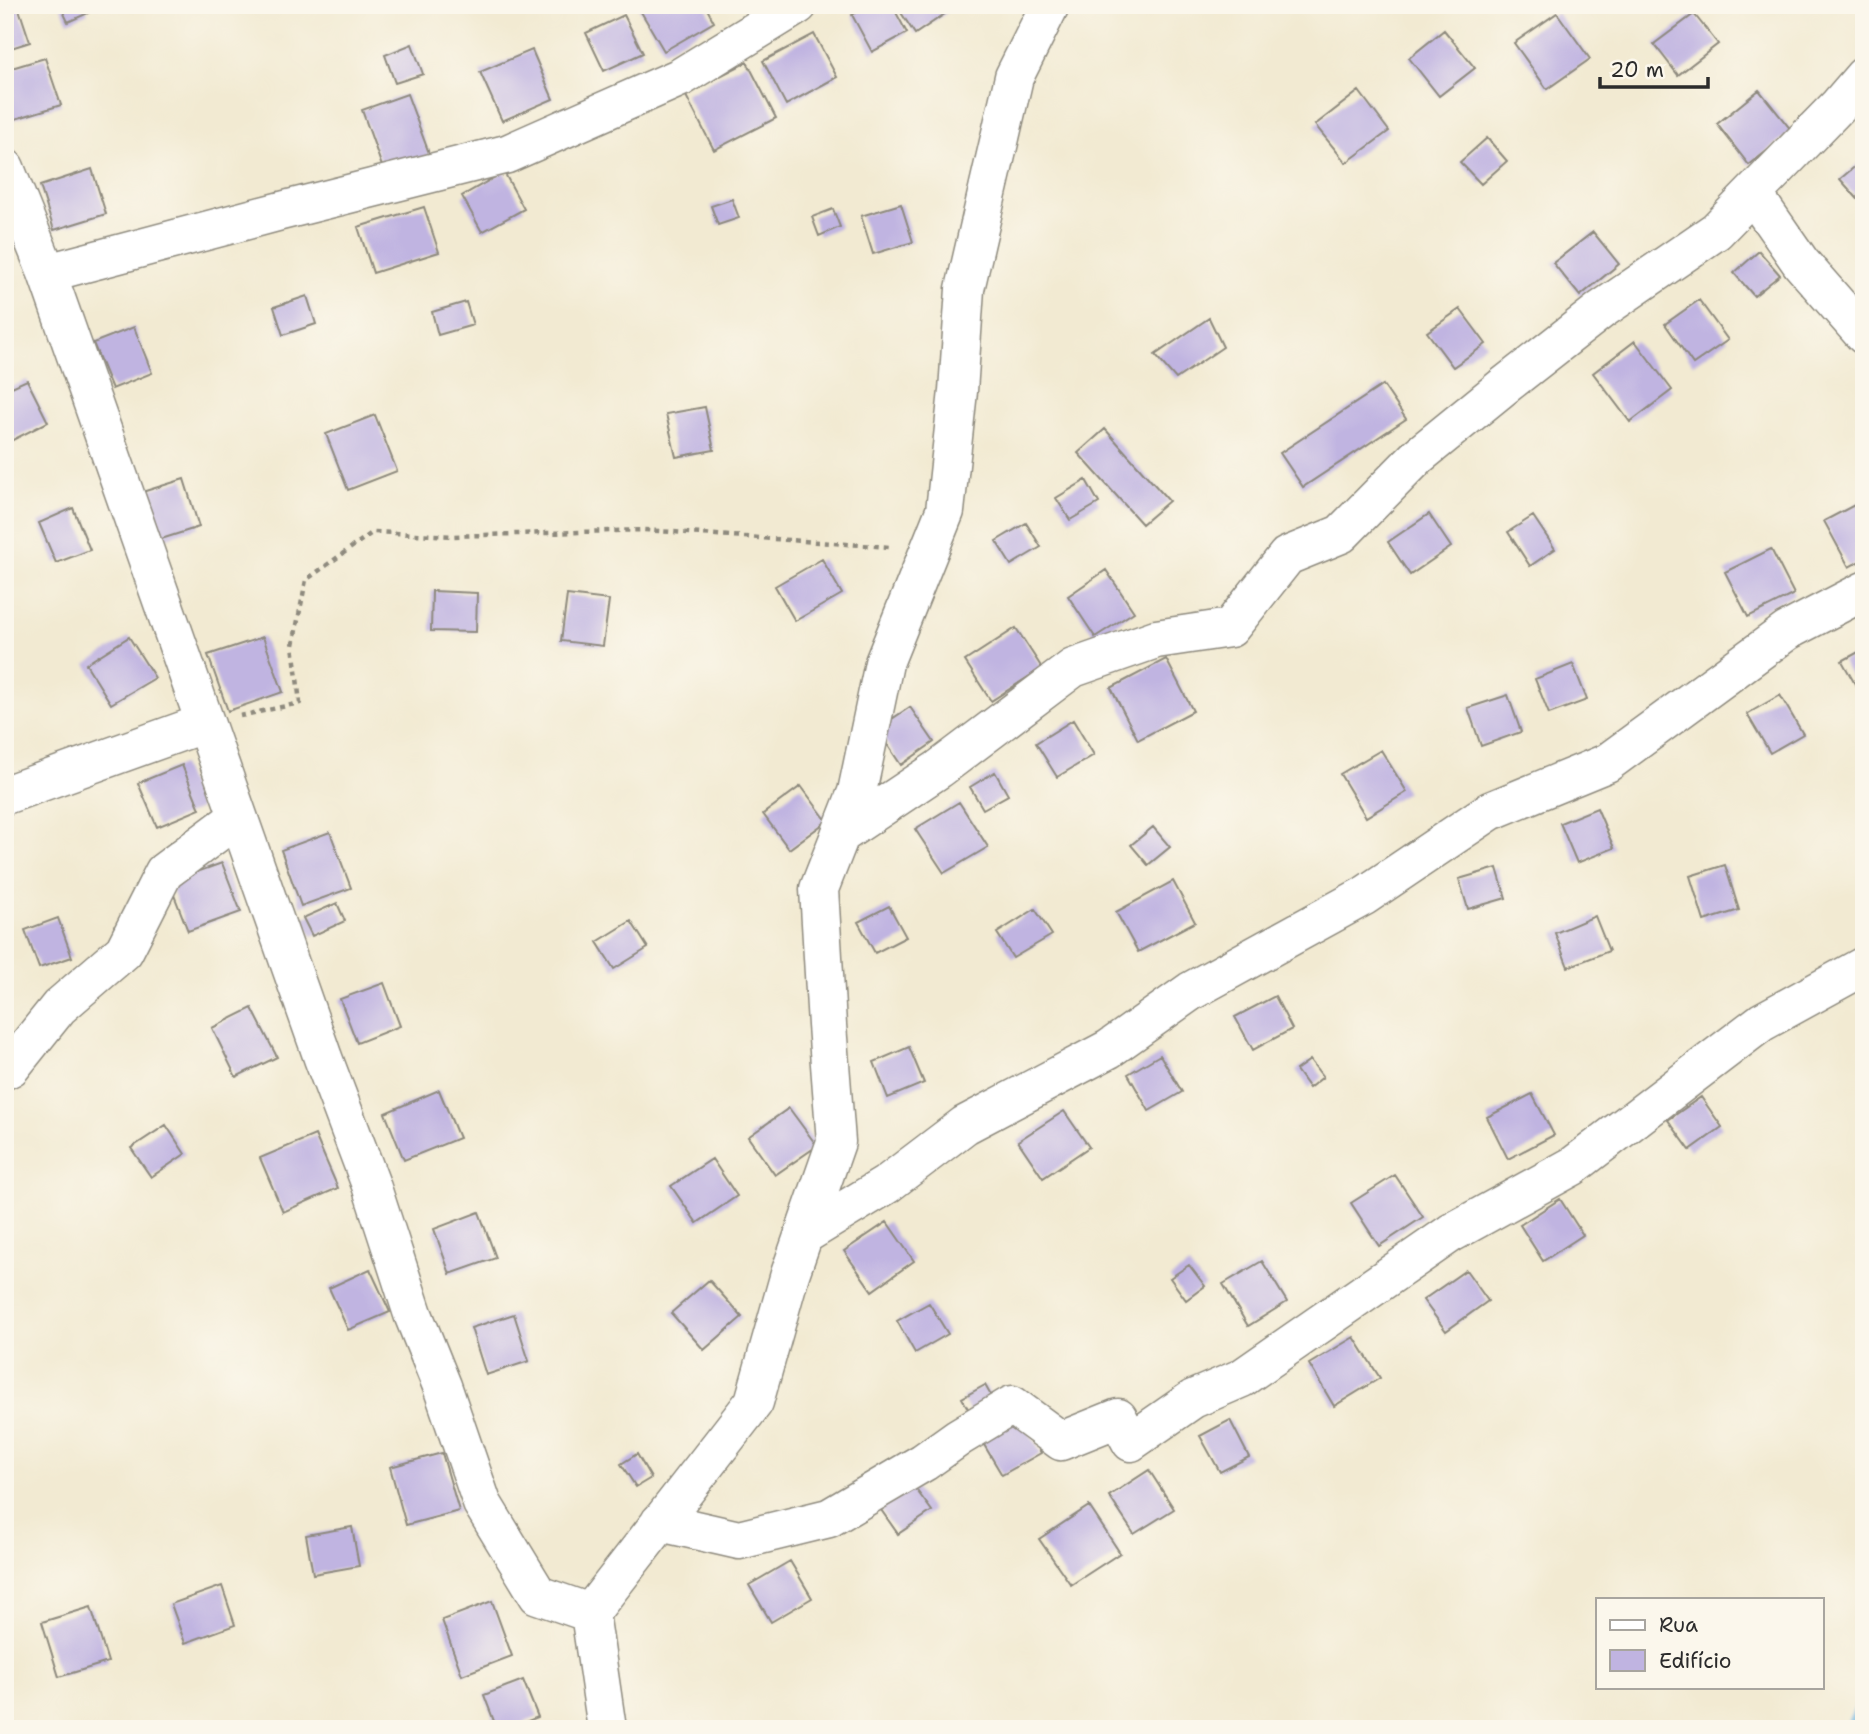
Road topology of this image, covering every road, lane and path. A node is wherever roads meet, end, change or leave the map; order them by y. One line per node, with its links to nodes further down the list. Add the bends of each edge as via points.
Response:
1 (798, 5): 6 (street, via 681,77 507,154)
2 (1050, 5): 8 (street, via 1014,77 965,289 945,511)
3 (1864, 76): 5 (street)
4 (5, 168): 6 (street)
5 (1753, 194): 7 (street, via 1801,263); 13 (street, via 1716,231 1601,310 1418,456 1341,534 1287,556 1230,628 1156,639 1073,668 939,769)
6 (47, 273): 10 (street)
7 (1864, 335)
8 (929, 550): 10 (path, via 644,530 452,536 373,532 306,580 293,645 300,702); 13 (street, via 884,663 857,792)
9 (1864, 591): 16 (street, via 1787,631 1607,763 1490,811 1364,895 1191,990 1109,1049 965,1125 886,1185)
10 (205, 723): 11 (street); 12 (street)
11 (5, 795)
12 (238, 817): 15 (street, via 163,872 124,951 59,1007); 18 (street, via 482,1503 538,1595)
13 (839, 835): 16 (street, via 819,889 836,1142)
14 (1864, 967): 17 (street, via 1762,1022 1573,1166 1451,1233 1242,1378 1193,1399 1131,1442 1118,1419 1060,1441 1012,1405 829,1518 739,1540)
15 (5, 1070)
16 (804, 1235): 17 (street, via 754,1402)
17 (660, 1522): 18 (street)
18 (590, 1613): 19 (street)
19 (607, 1729)

